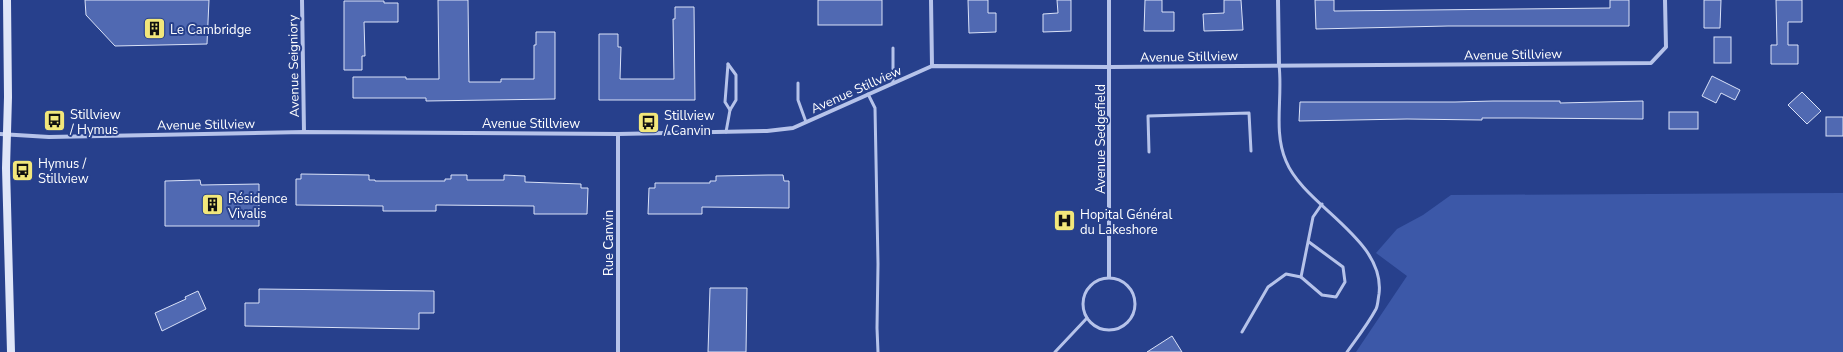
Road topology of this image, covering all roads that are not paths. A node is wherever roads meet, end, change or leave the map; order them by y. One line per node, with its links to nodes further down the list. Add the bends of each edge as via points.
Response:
1 (7, 0): 18 (street)
2 (302, 0): 16 (street, Avenue Seigniory)
3 (931, 0): 9 (street)
4 (1109, 0): 10 (street, Avenue Sedgefield)
5 (1278, 0): 8 (street)
6 (1666, 0): 8 (street, Avenue Stillview, via 1666,47 1651,63)
7 (893, 48): 12 (lane)
8 (1279, 65): 10 (street, Avenue Stillview); 22 (lane, via 1279,143 1286,163 1300,182)
9 (932, 66): 10 (street, Avenue Stillview); 12 (street, Avenue Stillview)
10 (1110, 67): 24 (street, Avenue Sedgefield)
11 (798, 83): 15 (lane, via 798,100)
12 (893, 83): 13 (street, Avenue Stillview)
13 (868, 94): 15 (street, Avenue Stillview); 30 (lane, via 875,108)
14 (730, 110): 14 (lane, via 736,100 736,75 728,64 725,102); 17 (lane)
15 (806, 122): 17 (street, Avenue Stillview, via 793,128)
16 (304, 132): 18 (street, Avenue Stillview, via 49,137); 19 (street, Avenue Stillview)
17 (726, 132): 19 (street, Avenue Stillview)
18 (4, 134): 28 (street)
19 (618, 134): 29 (street, Rue Canvin)
20 (1251, 151): 21 (lane, via 1249,113 1148,116)
21 (1149, 152)
22 (1322, 204): 23 (lane, via 1313,217); 32 (lane, via 1356,238 1371,259 1379,288 1377,308)
23 (1309, 242): 25 (lane); 25 (lane, via 1343,266 1345,282 1336,297 1322,295)
24 (1109, 277): 26 (lane, via 1094,282 1088,289 1083,307); 26 (lane, via 1119,279 1132,291 1136,299 1134,315 1121,328 1110,331 1096,327)
25 (1301, 277): 27 (lane, via 1286,274 1268,287)
26 (1086, 318): 31 (lane)
27 (1242, 332)
28 (11, 352)
29 (618, 352)
30 (878, 352)
31 (1055, 352)
32 (1347, 352)

